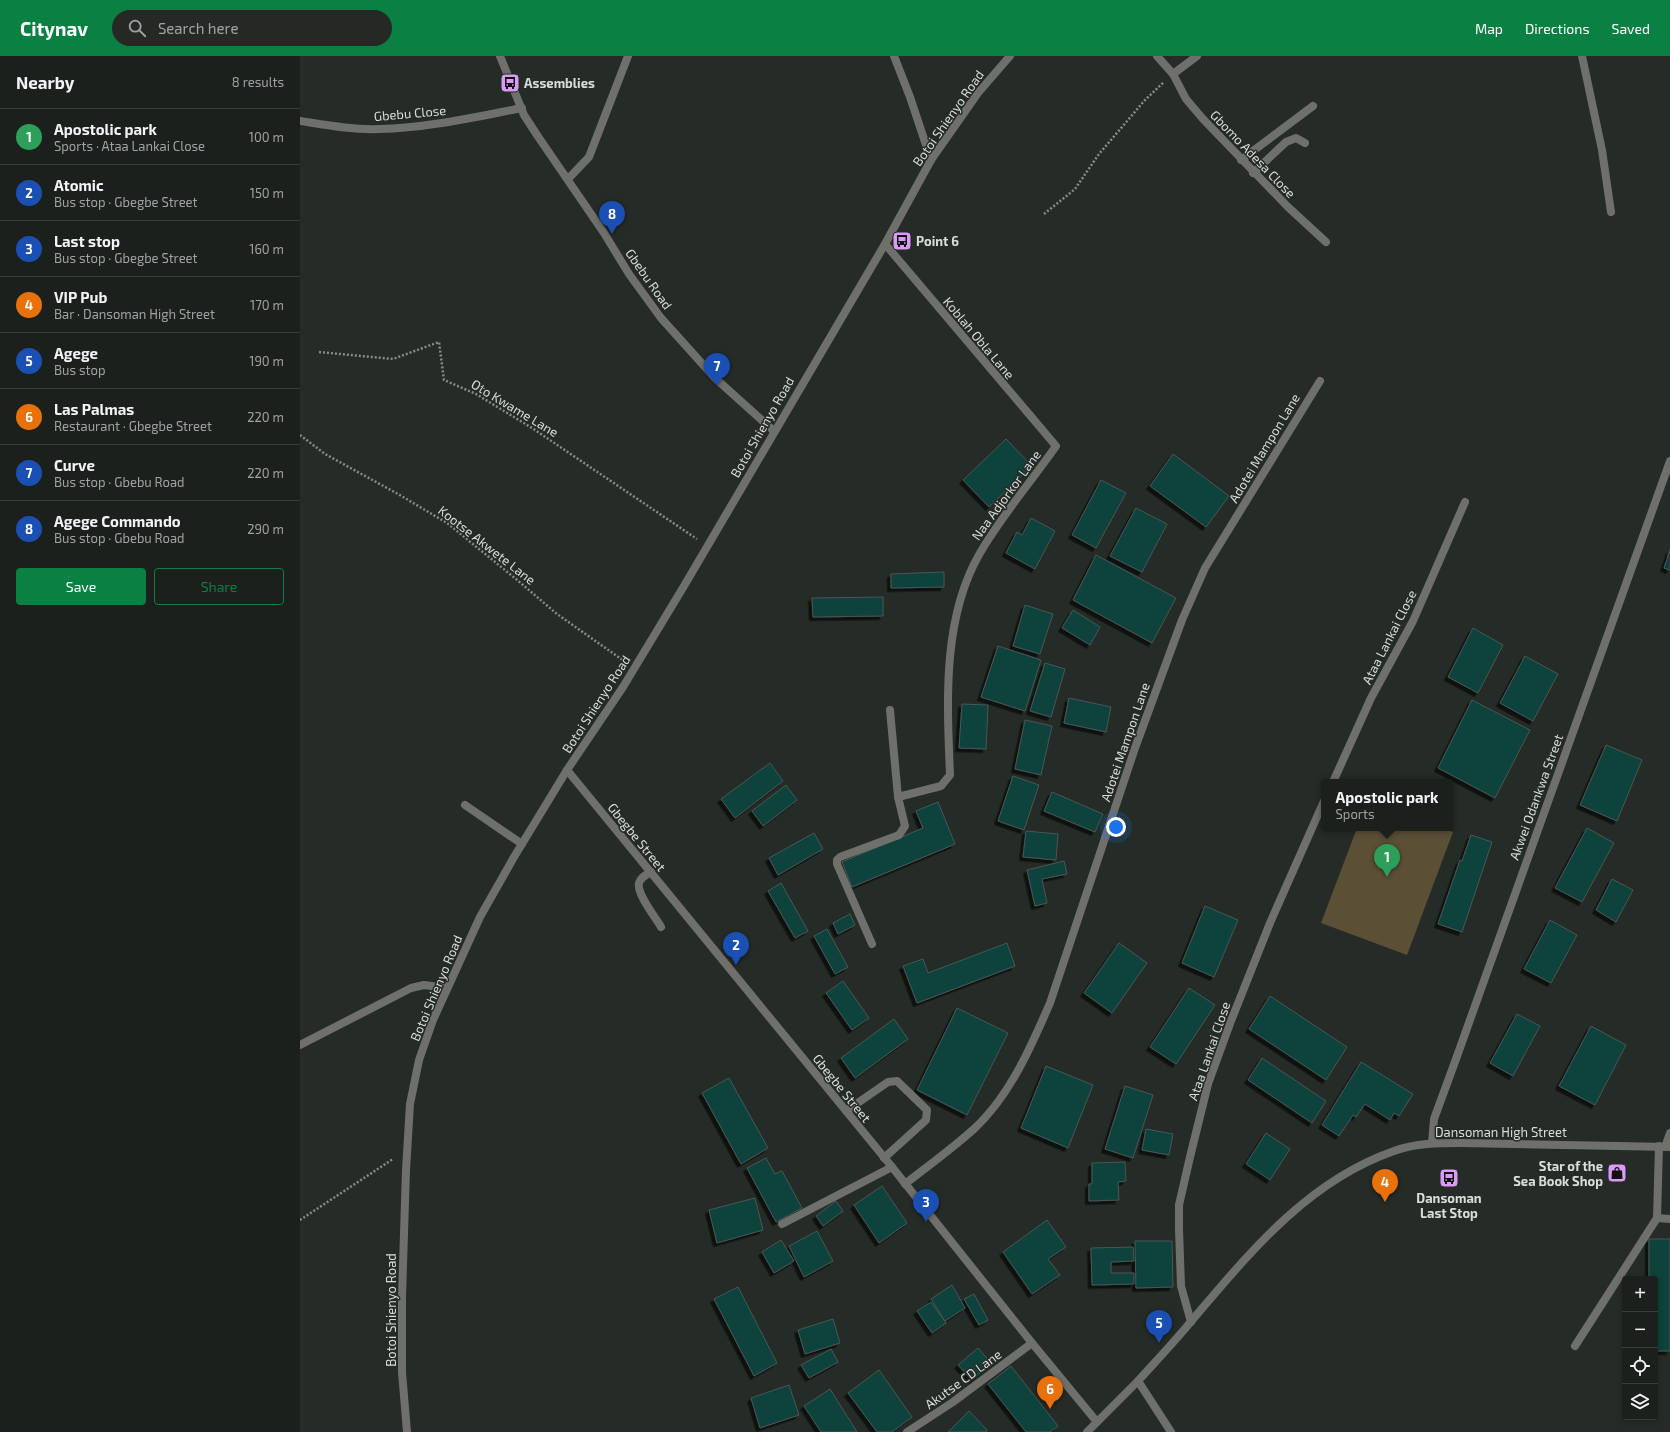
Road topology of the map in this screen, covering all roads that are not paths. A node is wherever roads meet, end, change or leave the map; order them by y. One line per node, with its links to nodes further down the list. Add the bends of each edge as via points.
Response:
1 (500, 56): 10 (street, Gbebu Road)
2 (628, 56): 16 (street, via 589,157)
3 (894, 56): 13 (street)
4 (1010, 56): 13 (street, Botoi Shienyo Road, via 978,93)
5 (1157, 56): 8 (street, Gbomo Adesa Close)
6 (1197, 56): 8 (street)
7 (1582, 56): 17 (street)
8 (1173, 74): 14 (street, Gbomo Adesa Close, via 1186,99)
9 (1313, 106): 14 (street)
10 (522, 108): 11 (street, Gbebu Close, via 445,123 379,129); 16 (street, Gbebu Road)
11 (300, 121)
12 (1305, 143): 15 (street, via 1296,138 1286,142)
13 (930, 160): 19 (street, Botoi Shienyo Road)
14 (1241, 160): 15 (street, Gbomo Adesa Close)
15 (1253, 173): 18 (street, Gbomo Adesa Close)
16 (568, 180): 21 (street, Gbebu Road, via 661,318 715,378)
17 (1612, 212)
18 (1326, 242)
19 (885, 244): 21 (street, Botoi Shienyo Road); 22 (street, Koblah Obla Lane)
20 (1320, 381): 43 (street, Adotei Mampon Lane, via 1205,568 1182,620 1134,748 1050,1004 1032,1043 999,1100 975,1128)
21 (774, 431): 26 (street, Botoi Shienyo Road, via 634,668)
22 (1056, 446): 28 (street, Naa Adjorkor Lane, via 1000,521 979,553 965,583 955,615 948,684 950,775 941,786)
23 (1670, 461): 39 (street, Akwei Odankwa Street, via 1441,1097 1434,1119)
24 (1465, 502): 27 (street, Ataa Lankai Close, via 1413,621 1371,698)
25 (890, 710): 28 (street)
26 (567, 770): 31 (street, Botoi Shienyo Road); 32 (street, Gbegbe Street)
27 (1334, 779)
28 (898, 797): 34 (street, via 905,826 903,830 898,835 840,857 836,864)
29 (466, 805): 31 (street)
30 (1321, 808): 47 (street, Ataa Lankai Close, via 1230,1021 1208,1084 1195,1135 1179,1205 1181,1286)
31 (522, 844): 35 (street, Botoi Shienyo Road, via 480,917)
32 (651, 872): 33 (street, via 642,878 639,892); 37 (street, Gbegbe Street)
33 (661, 927)
34 (872, 944)
35 (447, 988): 36 (street, via 424,985 412,988); 52 (street, Botoi Shienyo Road, via 418,1060 410,1104 402,1297 402,1372)
36 (300, 1045)
37 (846, 1111): 41 (street, Gbegbe Street); 41 (street, via 888,1082 897,1081 927,1110 926,1120)
38 (1670, 1133): 40 (street)
39 (1432, 1143): 40 (street, Dansoman High Street); 47 (street, Dansoman High Street, via 1395,1151 1361,1165 1324,1186 1285,1218 1247,1256)
40 (1665, 1147): 44 (street)
41 (884, 1158): 42 (street, Gbegbe Street)
42 (892, 1167): 43 (street, Gbegbe Street); 46 (street)
43 (905, 1184): 48 (street, Gbegbe Street)
44 (1657, 1218): 45 (street); 49 (street)
45 (1670, 1219)
46 (782, 1224)
47 (1191, 1322): 50 (street, Dansoman High Street)
48 (1032, 1343): 51 (street, Gbegbe Street); 53 (street, Akutse CD Lane, via 954,1402)
49 (1575, 1346)
50 (1138, 1381): 51 (street, Dansoman High Street); 55 (street)
51 (1097, 1422): 54 (street, Dansoman High Street)
52 (407, 1432)
53 (907, 1432)
54 (1087, 1432)
55 (1172, 1432)

